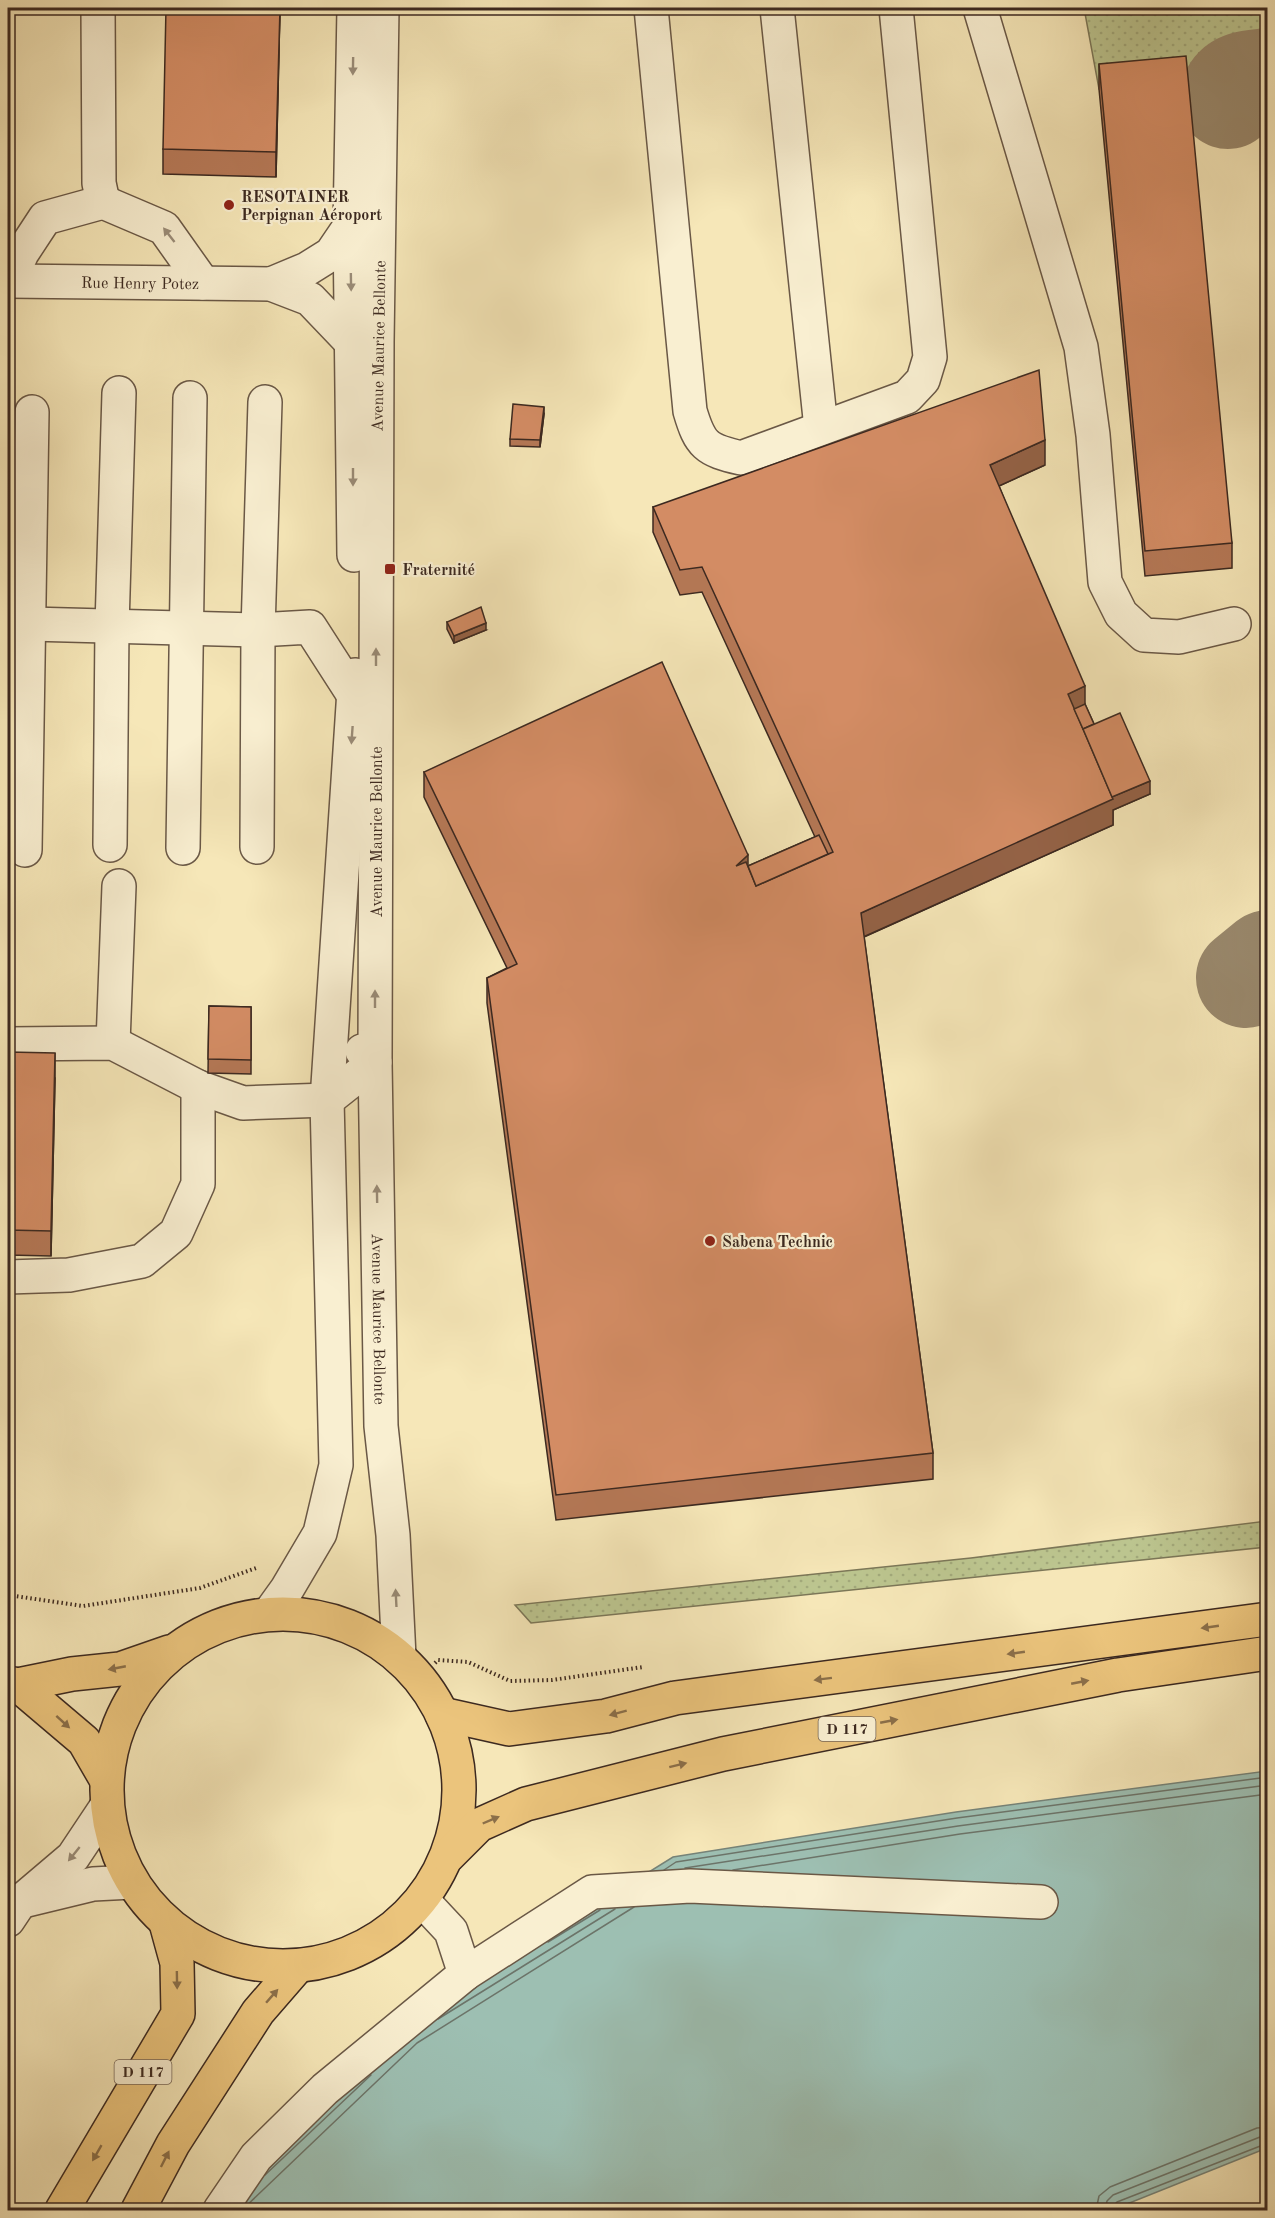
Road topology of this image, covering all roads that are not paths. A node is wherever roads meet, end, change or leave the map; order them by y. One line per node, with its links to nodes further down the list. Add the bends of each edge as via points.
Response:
1 (98, 8): 8 (street, via 99,183)
2 (354, 8): 9 (street, Avenue Maurice Bellonte, one-way to 9)
3 (382, 8): 24 (street, Avenue Maurice Bellonte, one-way to 3, via 377,354)
4 (651, 8): 18 (street, via 690,411 697,435 715,452 741,458)
5 (777, 8): 18 (street)
6 (896, 8): 18 (street, via 930,357 923,380 907,396)
7 (980, 8): 20 (street, via 1081,347 1105,582 1121,614 1143,635 1179,638)
8 (103, 202): 10 (street, via 45,218); 11 (street, one-way to 8, via 164,228)
9 (350, 226): 12 (street, via 331,254); 13 (street, Avenue Maurice Bellonte, one-way to 13)
10 (8, 281): 11 (street, Rue Henry Potez)
11 (202, 283): 12 (street, Rue Henry Potez)
12 (272, 284): 13 (street, via 310,299)
13 (352, 343): 24 (street, Avenue Maurice Bellonte, one-way to 24)
14 (119, 393): 21 (street)
15 (190, 398): 22 (street)
16 (265, 402): 23 (street)
17 (32, 412): 19 (street)
18 (821, 428)
19 (30, 624): 21 (street); 28 (street)
20 (1234, 624)
21 (112, 626): 22 (street); 25 (street)
22 (187, 628): 23 (street); 27 (street)
23 (258, 630): 24 (street, via 310,627); 26 (street)
24 (365, 698): 30 (street, Avenue Maurice Bellonte, one-way to 30); 33 (street, Avenue Maurice Bellonte, one-way to 24)
25 (110, 845)
26 (257, 847)
27 (183, 848)
28 (25, 850)
29 (119, 886): 31 (street)
30 (332, 1024): 33 (street); 35 (street, Avenue Maurice Bellonte)
31 (113, 1043): 32 (street); 34 (street)
32 (8, 1044)
33 (375, 1062): 35 (street); 37 (street, Avenue Maurice Bellonte, one-way to 33)
34 (198, 1087): 35 (street, via 243,1102); 36 (street, via 198,1184 176,1233 142,1261 69,1275)
35 (327, 1100): 37 (street, via 355,1145 357,1278); 38 (street, Avenue Maurice Bellonte, via 336,1465 320,1533)
36 (8, 1277)
37 (381, 1426): 42 (street, Avenue Maurice Bellonte, one-way to 37, via 393,1535)
38 (269, 1614): 40 (main road, via 218,1625); 42 (main road, via 316,1616 360,1631)
39 (1268, 1619): 44 (main road, one-way to 44, via 675,1698 606,1716 509,1729)
40 (173, 1651): 43 (main road, one-way to 43, via 120,1669); 45 (main road, via 139,1687 116,1731)
41 (1268, 1653): 46 (main road, D 117, one-way to 41, via 479,1825 526,1804 723,1754 1118,1675)
42 (399, 1657): 44 (main road, via 419,1678)
43 (13, 1684): 45 (main road, one-way to 45, via 84,1741)
44 (442, 1714): 46 (main road, via 458,1761 459,1810)
45 (106, 1792): 47 (main road, via 115,1846); 50 (street, one-way to 50, via 73,1857)
46 (447, 1858): 48 (main road)
47 (132, 1882): 50 (street, via 93,1884); 51 (main road)
48 (422, 1900): 52 (main road, via 387,1934 345,1956); 53 (street, via 451,1932)
49 (1041, 1902): 53 (street, via 690,1886 592,1892)
50 (14, 1911)
51 (166, 1923): 52 (main road, via 205,1949 250,1964); 54 (main road, D 117, one-way to 54, via 177,1963 178,2014)
52 (297, 1967): 55 (main road, one-way to 52, via 172,2144 258,2012)
53 (465, 1974): 56 (street, via 325,2089 256,2157)
54 (62, 2211)
55 (138, 2211)
56 (220, 2211)

